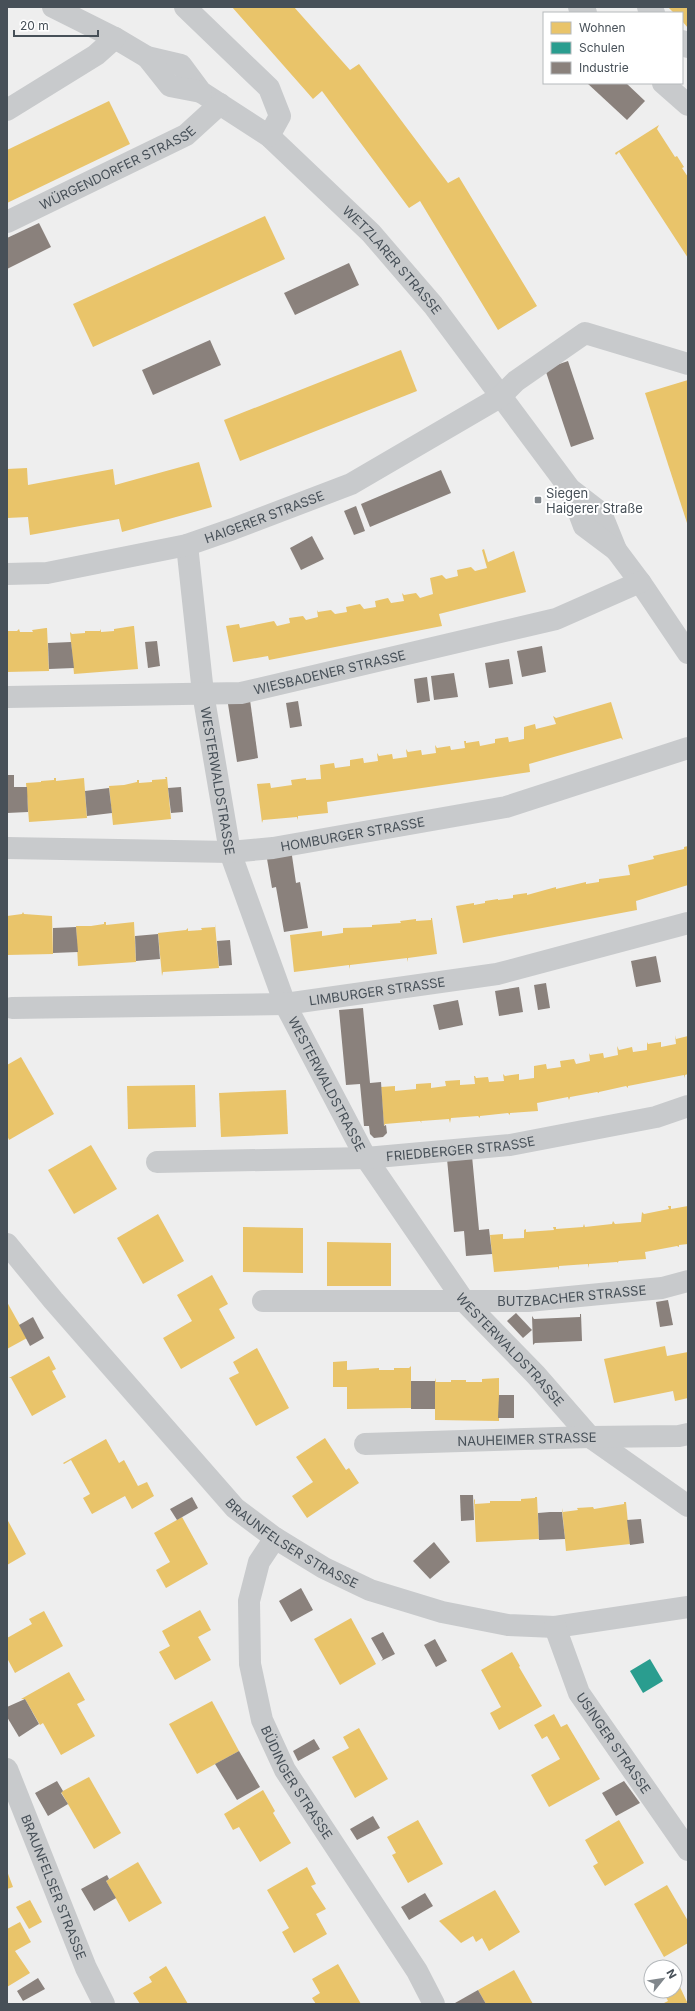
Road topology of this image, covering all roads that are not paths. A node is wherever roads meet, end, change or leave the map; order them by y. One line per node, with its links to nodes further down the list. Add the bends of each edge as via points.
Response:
1 (52, 7): 3 (street, WETZLARER STRASSE)
2 (185, 7): 8 (street, via 269,88 280,116)
3 (115, 38): 5 (street, WETZLARER STRASSE, via 147,57 170,86 201,92); 7 (street, via 96,54)
4 (664, 84): 6 (street)
5 (220, 104): 8 (street, WETZLARER STRASSE); 9 (street, WÜRGENDORFER STRASSE, via 186,135)
6 (688, 105)
7 (7, 110)
8 (269, 136): 11 (street, WETZLARER STRASSE, via 371,233 434,305)
9 (7, 222)
10 (688, 364): 11 (street, via 585,333 516,381)
11 (500, 397): 12 (street, HAIGERER STRASSE, via 351,484); 14 (street, WETZLARER STRASSE, via 570,490 584,526 616,550)
12 (187, 545): 13 (street, HAIGERER STRASSE, via 47,573); 16 (street, WESTERWALDSTRASSE)
13 (7, 574)
14 (640, 582): 15 (street, WETZLARER STRASSE); 16 (street, WIESBADENER STRASSE, via 556,619 241,693)
15 (688, 653)
16 (203, 693): 17 (street, WIESBADENER STRASSE); 20 (street, WESTERWALDSTRASSE)
17 (7, 697)
18 (688, 748): 20 (street, HOMBURGER STRASSE, via 506,807 273,848)
19 (7, 848): 20 (street, HOMBURGER STRASSE)
20 (230, 852): 22 (street, WESTERWALDSTRASSE)
21 (688, 923): 22 (street, LIMBURGER STRASSE, via 497,974)
22 (285, 1004): 23 (street, LIMBURGER STRASSE); 25 (street, WESTERWALDSTRASSE)
23 (12, 1008)
24 (688, 1106): 25 (street, FRIEDBERGER STRASSE, via 656,1117 510,1145)
25 (366, 1158): 26 (street, FRIEDBERGER STRASSE); 30 (street, WESTERWALDSTRASSE)
26 (156, 1162)
27 (7, 1244): 35 (street, BRAUNFELSER STRASSE, via 235,1508)
28 (688, 1281): 30 (street, BUTZBACHER STRASSE, via 662,1288 528,1301)
29 (263, 1301): 30 (street, BUTZBACHER STRASSE)
30 (464, 1301): 32 (street, WESTERWALDSTRASSE, via 536,1375)
31 (688, 1434): 32 (street, NAUHEIMER STRASSE)
32 (590, 1437): 33 (street, NAUHEIMER STRASSE); 34 (street, WESTERWALDSTRASSE)
33 (365, 1444)
34 (688, 1506)
35 (275, 1538): 37 (street, BRAUNFELSER STRASSE, via 324,1568 370,1590 442,1612 508,1625); 41 (street, BÜDINGER STRASSE, via 260,1562 249,1601 250,1664 262,1720 285,1770 417,1971)
36 (688, 1607): 37 (street, BRAUNFELSER STRASSE)
37 (555, 1627): 39 (street, USINGER STRASSE, via 579,1693)
38 (7, 1769): 40 (street, BRAUNFELSER STRASSE, via 86,1968)
39 (688, 1850)
40 (104, 2004)
41 (434, 2004)

